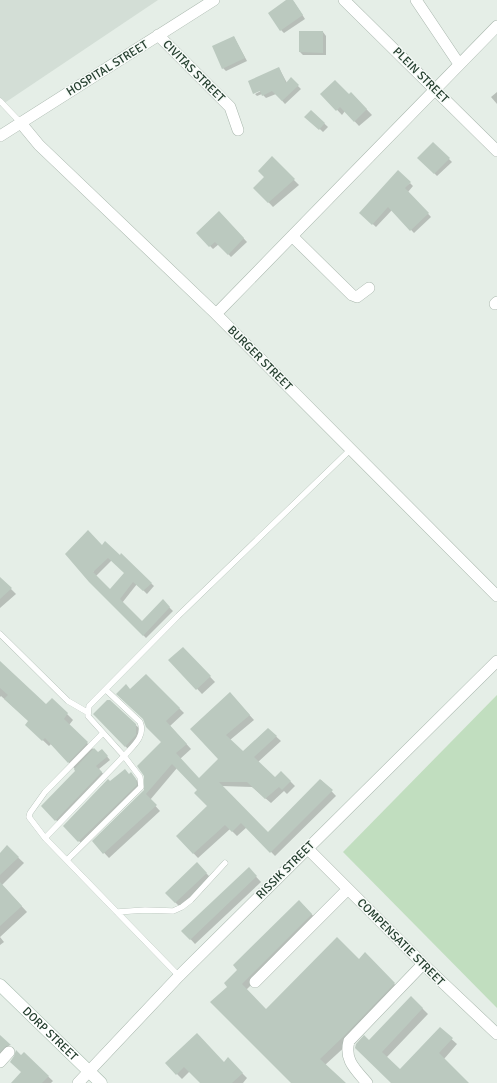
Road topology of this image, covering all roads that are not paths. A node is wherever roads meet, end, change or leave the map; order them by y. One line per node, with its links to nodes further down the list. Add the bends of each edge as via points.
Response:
1 (214, 0): 5 (street, HOSPITAL STREET)
2 (344, 0): 7 (street, PLEIN STREET)
3 (416, 0): 6 (street)
4 (497, 26): 6 (street)
5 (158, 35): 9 (street, HOSPITAL STREET); 10 (street, CIVITAS STREET, via 230,107)
6 (459, 64): 7 (street)
7 (435, 89): 12 (street, PLEIN STREET); 13 (street)
8 (0, 101): 9 (lane)
9 (20, 122): 11 (street, HOSPITAL STREET); 15 (street, BURGER STREET, via 39,145)
10 (238, 130)
11 (0, 136)
12 (497, 151)
13 (292, 236): 14 (street, via 352,295 357,297); 15 (street)
14 (369, 288)
15 (216, 314): 16 (street, BURGER STREET)
16 (351, 449): 17 (street, BURGER STREET); 20 (lane, via 178,616)
17 (497, 596)
18 (0, 634): 21 (lane, via 68,701)
19 (497, 661): 25 (street, RISSIK STREET)
20 (106, 690): 21 (lane, via 89,706); 23 (lane, via 140,722 142,728 142,733)
21 (87, 712): 22 (lane)
22 (103, 733): 23 (lane); 24 (lane, via 45,792 30,813 32,821)
23 (124, 756): 24 (lane); 26 (lane, via 140,777 141,787)
24 (46, 838): 26 (lane)
25 (307, 848): 28 (street, COMPENSATIE STREET); 31 (street, RISSIK STREET)
26 (67, 860): 29 (lane)
27 (225, 863): 29 (lane, via 182,908 173,911)
28 (348, 889): 30 (street, COMPENSATIE STREET); 32 (street)
29 (118, 912): 31 (lane)
30 (423, 964): 34 (street, COMPENSATIE STREET); 40 (street, via 349,1041 347,1056 350,1063)
31 (179, 976): 37 (street, RISSIK STREET)
32 (255, 982)
33 (0, 985): 37 (street, DORP STREET)
34 (497, 1034)
35 (9, 1052): 36 (street)
36 (0, 1062)
37 (90, 1070): 38 (street, RISSIK STREET); 39 (street, DORP STREET)
38 (78, 1083)
39 (101, 1083)
40 (367, 1083)

